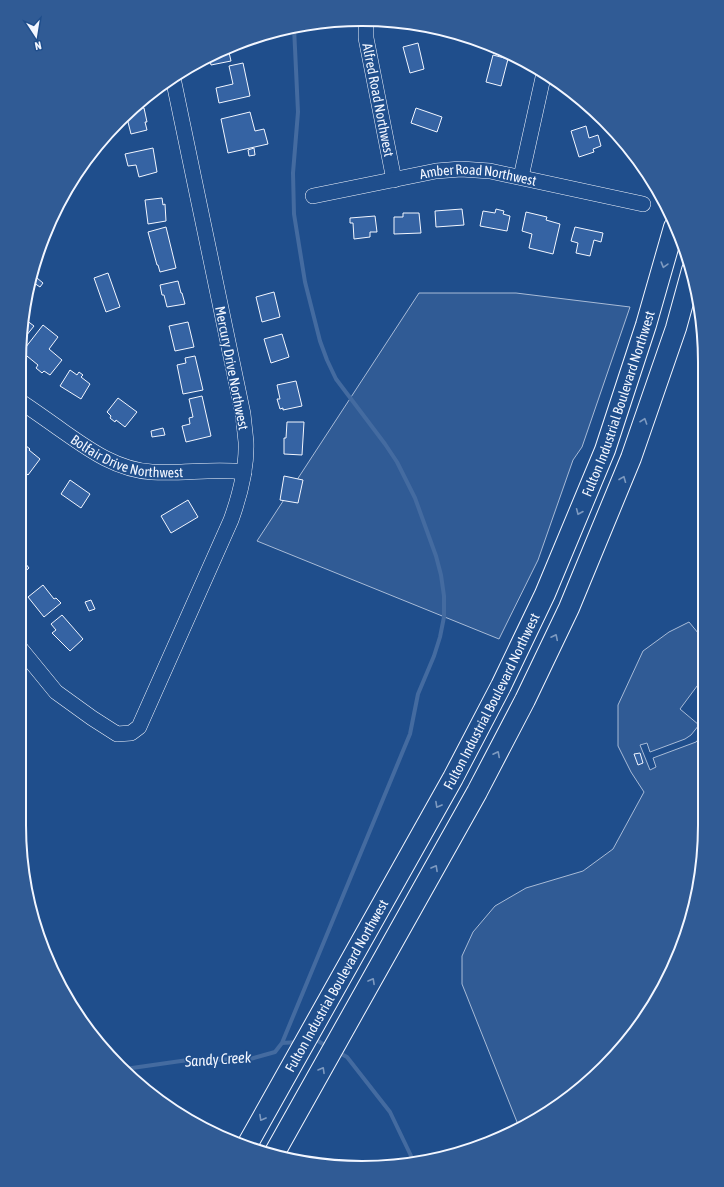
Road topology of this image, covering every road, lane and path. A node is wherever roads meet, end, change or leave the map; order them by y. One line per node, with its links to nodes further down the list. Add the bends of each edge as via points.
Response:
1 (366, 26): 5 (street, Alfred Road Northwest, via 366,38)
2 (543, 79): 4 (street)
3 (174, 84): 11 (street, Mercury Drive Northwest, via 243,414 246,443)
4 (521, 177): 5 (street, Amber Road Northwest, via 461,169 436,171); 7 (street, Amber Road Northwest)
5 (394, 180): 6 (street, Amber Road Northwest)
6 (313, 196)
7 (643, 204)
8 (672, 233): 13 (main road, Fulton Industrial Boulevard Northwest, one-way to 13, via 646,325 605,450 545,594 453,778)
9 (689, 282): 14 (main road, Fulton Industrial Boulevard Northwest, one-way to 9, via 477,792 569,608 631,458 676,328)
10 (26, 406): 11 (street, Bolfair Drive Northwest, via 91,452 130,468 152,472)
11 (244, 472): 12 (street, Mercury Drive Northwest, via 239,499 231,520 139,727 131,733 117,734 56,692)
12 (26, 655)
13 (249, 1141)
14 (276, 1150)

